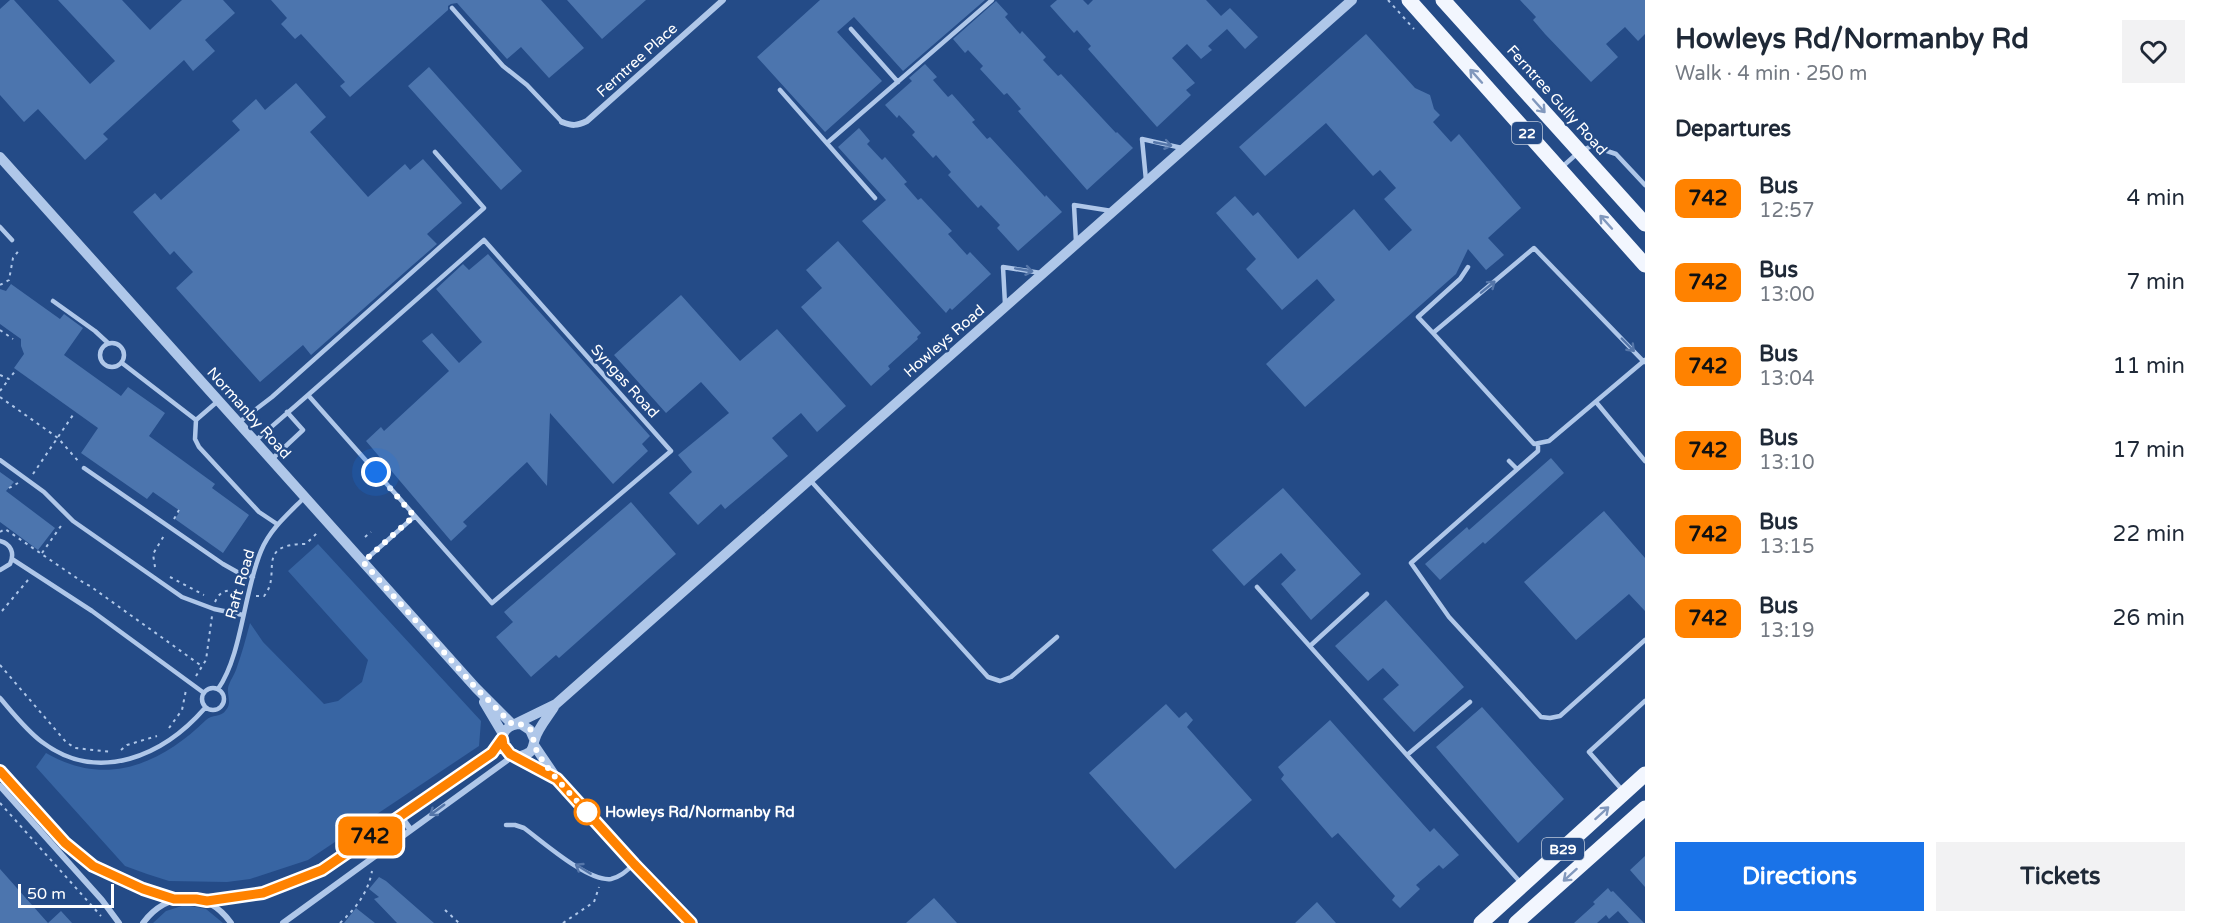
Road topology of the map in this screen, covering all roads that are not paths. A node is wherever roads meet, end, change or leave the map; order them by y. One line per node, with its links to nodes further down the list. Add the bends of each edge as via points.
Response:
1 (723, 0): 10 (street, Ferntree Place, via 587,121 578,125)
2 (992, 0): 8 (lane)
3 (1352, 0): 12 (street, Howleys Road)
4 (1408, 0): 16 (main road, 22, one-way to 4)
5 (1443, 0): 14 (main road, Ferntree Gully Road / 22, one-way to 14)
6 (452, 8): 10 (lane, via 503,66)
7 (850, 29): 8 (lane)
8 (898, 82): 11 (lane)
9 (780, 90): 11 (lane)
10 (562, 122)
11 (827, 143): 19 (lane)
12 (1185, 148): 17 (street, Howleys Road); 17 (lane, one-way to 12, via 1142,140)
13 (435, 152): 39 (lane, via 484,208 272,398)
14 (1580, 152): 16 (lane); 18 (lane, via 1592,146 1609,150); 21 (main road, Ferntree Gully Road / 22)
15 (0, 158): 35 (street, Normanby Road)
16 (1559, 169): 25 (main road, 22, one-way to 16)
17 (1146, 182): 20 (street, Howleys Road)
18 (1645, 184)
19 (875, 198)
20 (1113, 211): 24 (street, Howleys Road); 24 (lane, via 1074,205)
21 (1645, 224)
22 (0, 227): 23 (lane)
23 (12, 240)
24 (1076, 244): 27 (street, Howleys Road)
25 (1645, 265)
26 (1468, 267): 30 (lane, via 1419,316)
27 (1043, 273): 29 (street, Howleys Road); 29 (lane, one-way to 27, via 1003,267)
28 (53, 301): 31 (lane)
29 (1005, 307): 48 (street, Howleys Road)
30 (1433, 333): 32 (lane, one-way to 32, via 1534,248); 41 (lane, via 1530,441)
31 (108, 343): 33 (lane, via 123,348); 33 (lane, via 100,355 103,363 114,367)
32 (1645, 361): 36 (lane)
33 (122, 363): 38 (lane)
34 (308, 395): 37 (lane, Syngas Road); 50 (lane, Syngas Road); 50 (lane, Syngas Road, via 484,240 671,451 492,603)
35 (218, 401): 38 (lane); 39 (street, Normanby Road)
36 (1596, 402): 41 (lane, via 1549,441); 45 (lane)
37 (288, 412): 40 (lane, Syngas Road); 42 (lane, via 303,430)
38 (196, 420): 51 (lane, via 195,439 199,447 259,512)
39 (238, 423): 40 (street, Normanby Road)
40 (255, 441): 42 (street, Normanby Road)
41 (1539, 444): 47 (lane, via 1538,451)
42 (271, 459): 49 (street, Normanby Road)
43 (0, 460): 59 (lane, via 44,492 68,516 182,597)
44 (1509, 461): 47 (lane)
45 (1645, 461)
46 (84, 468): 56 (lane, via 223,564)
47 (1517, 469): 61 (lane, via 1410,563 1442,608 1541,717 1560,716)
48 (810, 480): 60 (lane, via 988,676 1000,681 1011,677); 69 (street, Howleys Road)
49 (305, 497): 51 (lane, Raft Road); 54 (street, Normanby Road)
50 (414, 516): 54 (lane)
51 (277, 524): 56 (lane, Raft Road, via 261,550)
52 (0, 541): 53 (lane, via 9,545)
53 (12, 559): 55 (lane); 65 (lane, via 92,611)
54 (363, 562): 63 (street, Normanby Road)
55 (0, 570)
56 (253, 577): 59 (lane, Raft Road)
57 (1257, 587): 62 (lane)
58 (1367, 594): 62 (lane)
59 (243, 615): 64 (lane, Raft Road)
60 (1057, 637)
61 (1645, 640)
62 (1310, 646): 74 (lane)
63 (476, 688): 71 (street, Normanby Road); 72 (street, Normanby Road)
64 (218, 689): 65 (lane); 70 (lane, Raft Road, via 224,699 222,706 212,711)
65 (204, 693): 70 (lane)
66 (0, 698): 70 (lane, Raft Road, via 33,735 56,752 75,760 104,763 123,761 157,748 183,731)
67 (1645, 701): 80 (lane, via 1589,752)
68 (1470, 702): 74 (lane)
69 (556, 704): 71 (street, Howleys Road); 73 (street, Howleys Road)
70 (205, 708)
71 (514, 724): 72 (street); 73 (street, via 531,730)
72 (502, 737): 75 (street, via 505,750); 82 (street, via 492,753)
73 (534, 742): 75 (street, via 524,755); 78 (street)
74 (1407, 755): 86 (lane)
75 (514, 756): 78 (street); 84 (street, one-way to 84)
76 (0, 771): 87 (street, via 83,858 143,889)
77 (1645, 774): 80 (main road, B29)
78 (557, 779): 85 (street)
79 (0, 786): 90 (street)
80 (1624, 793): 86 (main road, B29, one-way to 80)
81 (1645, 808): 95 (main road, B29, one-way to 95)
82 (400, 815): 84 (street); 88 (street, via 322,870 263,893)
83 (506, 825): 85 (lane, one-way to 83, via 621,876 602,879 586,873 524,828)
84 (410, 829): 93 (street)
85 (634, 864): 89 (street)
86 (1523, 885): 94 (main road, B29)
87 (174, 899): 88 (street); 91 (street, via 150,913)
88 (207, 901): 92 (street)
89 (687, 921)
90 (118, 923)
91 (142, 923)
92 (231, 923)
93 (283, 923)
94 (1481, 923)
95 (1516, 923)

